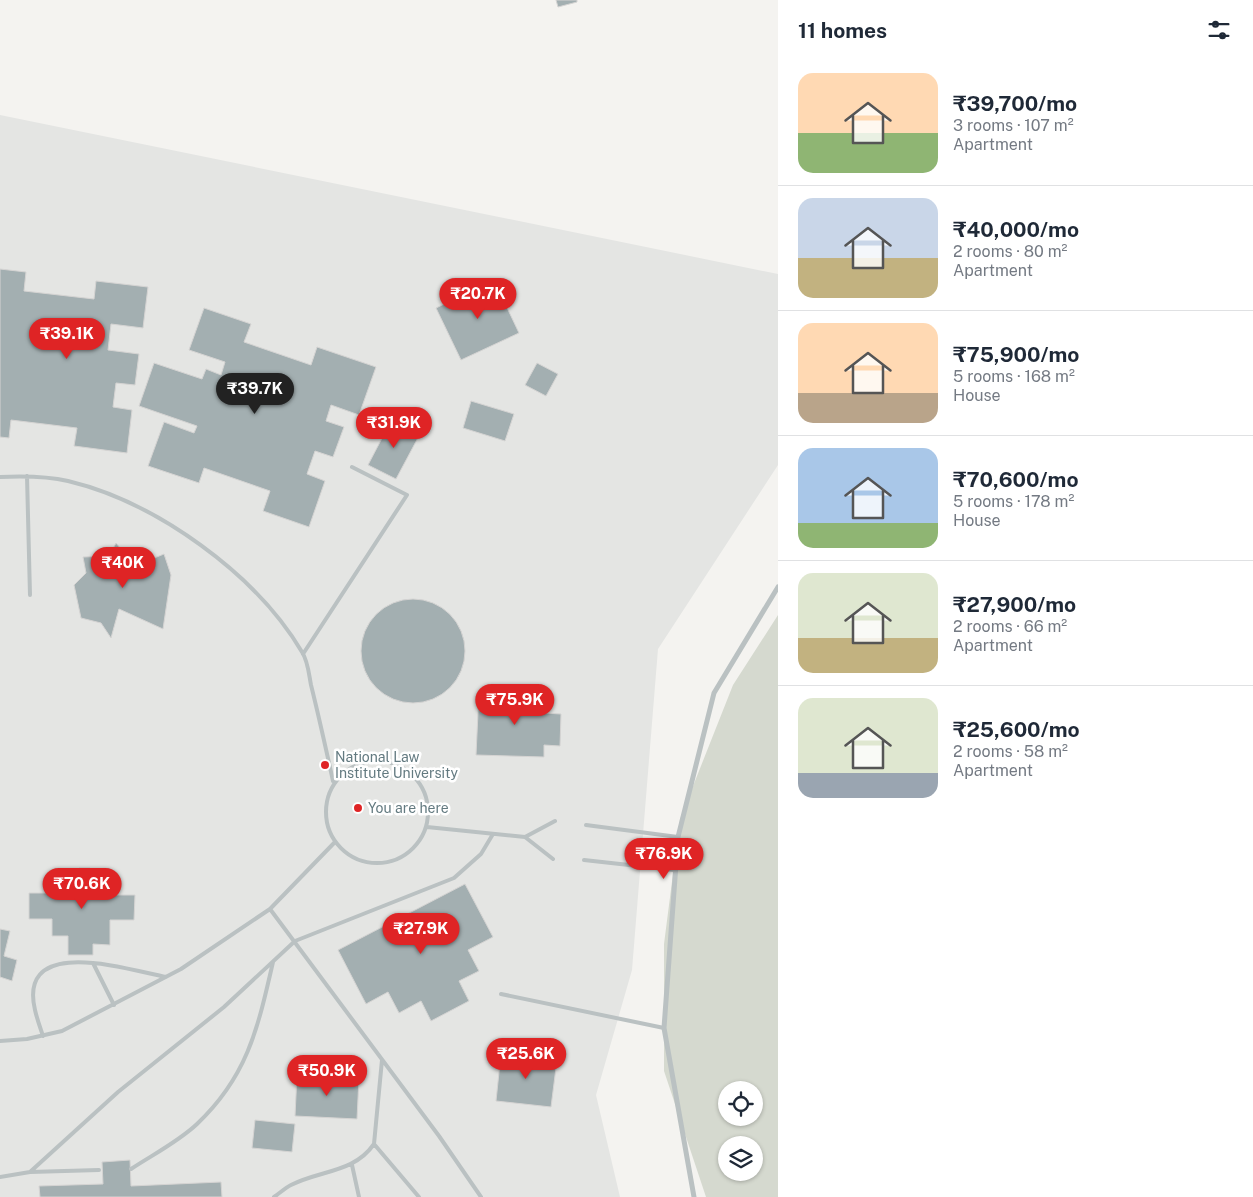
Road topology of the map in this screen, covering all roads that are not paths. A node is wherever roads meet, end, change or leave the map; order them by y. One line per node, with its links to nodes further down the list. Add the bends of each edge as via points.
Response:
1 (352, 467): 6 (lane, via 407,495)
2 (27, 476): 3 (lane); 5 (lane); 6 (lane, via 67,481 104,492 179,531 226,564 268,605)
3 (0, 477)
4 (778, 587): 13 (street, via 714,693)
5 (30, 595)
6 (303, 654): 7 (lane)
7 (333, 781): 10 (lane, via 357,765 370,761 396,764 417,779 424,789 428,801); 14 (lane, via 325,808 326,822)
8 (555, 821): 12 (lane)
9 (586, 826): 13 (lane)
10 (427, 827): 11 (lane); 14 (lane, via 414,849 389,862 362,861 349,855)
11 (493, 834): 12 (lane); 19 (lane, via 481,854 454,878)
12 (525, 837): 15 (lane)
13 (678, 837): 17 (street)
14 (335, 842): 18 (lane)
15 (553, 859)
16 (584, 860): 17 (lane)
17 (674, 870): 25 (street)
18 (270, 909): 19 (lane); 22 (lane)
19 (295, 941): 20 (lane); 28 (lane)
20 (273, 962): 31 (lane, via 260,1021 250,1049 226,1094 196,1125); 33 (lane, via 224,1007 118,1092)
21 (93, 963): 22 (lane); 24 (lane); 26 (lane, via 61,962 46,968 38,978 34,1009)
22 (166, 976): 24 (lane)
23 (501, 994): 25 (lane)
24 (114, 1005): 26 (lane, via 62,1031)
25 (664, 1028): 39 (street)
26 (43, 1036): 27 (lane)
27 (0, 1041)
28 (382, 1060): 29 (lane); 38 (lane)
29 (374, 1144): 30 (lane); 37 (lane)
30 (352, 1165): 35 (lane, via 291,1185); 36 (lane)
31 (131, 1169)
32 (99, 1170): 33 (lane)
33 (30, 1172): 34 (lane)
34 (0, 1177)
35 (274, 1197)
36 (359, 1197)
37 (419, 1197)
38 (481, 1197)
39 (694, 1197)

